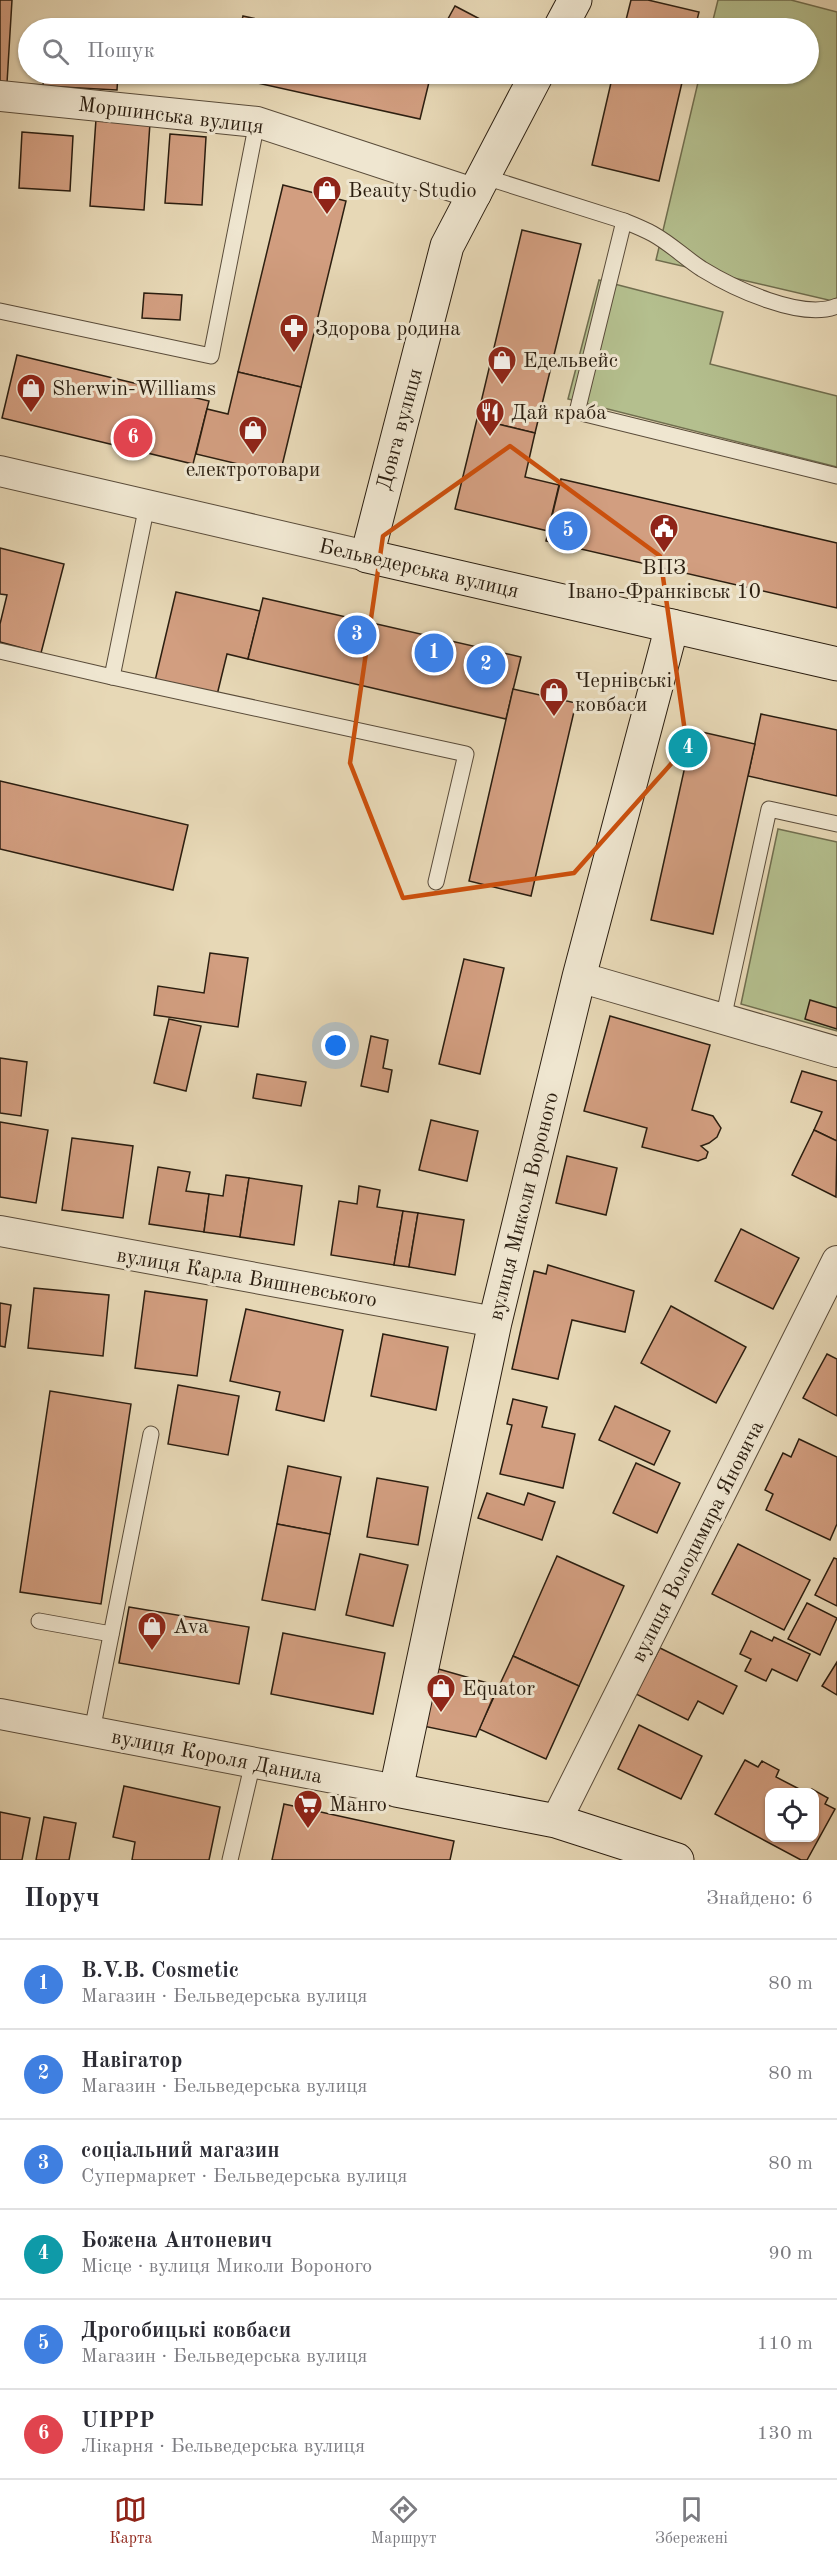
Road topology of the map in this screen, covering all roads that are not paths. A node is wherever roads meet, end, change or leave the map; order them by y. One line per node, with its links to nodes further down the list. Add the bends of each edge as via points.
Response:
1 (575, 0): 2 (street)
2 (565, 18)
3 (532, 84): 6 (street, Довга вулиця)
4 (0, 96): 5 (street, Моршинська вулиця)
5 (257, 122): 6 (street, Моршинська вулиця); 9 (lane, via 211,356)
6 (480, 186): 7 (lane); 13 (street, Довга вулиця, via 447,246)
7 (624, 221): 8 (lane, via 652,233 702,269 754,294 802,308); 11 (lane, via 577,412)
8 (837, 306)
9 (0, 311)
10 (0, 471): 12 (street, Бельведерська вулиця)
11 (837, 476)
12 (147, 505): 13 (street, Бельведерська вулиця); 17 (lane)
13 (367, 556): 14 (street, Бельведерська вулиця)
14 (672, 626): 16 (street, Бельведерська вулиця); 20 (street, вулиця Миколи Вороного)
15 (0, 651): 17 (lane)
16 (837, 664)
17 (112, 678): 19 (lane, via 466,754)
18 (837, 824): 21 (lane, via 769,808)
19 (436, 882)
20 (579, 977): 21 (street); 25 (street, вулиця Миколи Вороного)
21 (723, 1019): 22 (street)
22 (837, 1052)
23 (0, 1231): 25 (street, вулиця Карла Вишневського)
24 (837, 1261): 33 (street, вулиця Володимира Яновича)
25 (495, 1322): 32 (street, вулиця Миколи Вороного)
26 (152, 1434): 28 (lane)
27 (39, 1621): 28 (lane)
28 (111, 1634): 30 (lane)
29 (0, 1714): 30 (street, вулиця Короля Данила)
30 (92, 1731): 31 (street, вулиця Короля Данила)
31 (253, 1762): 32 (street, вулиця Короля Данила); 34 (lane)
32 (396, 1790): 33 (street, вулиця Короля Данила)
33 (556, 1821): 35 (street, вулиця Короля Данила)
34 (230, 1860)
35 (675, 1860)

